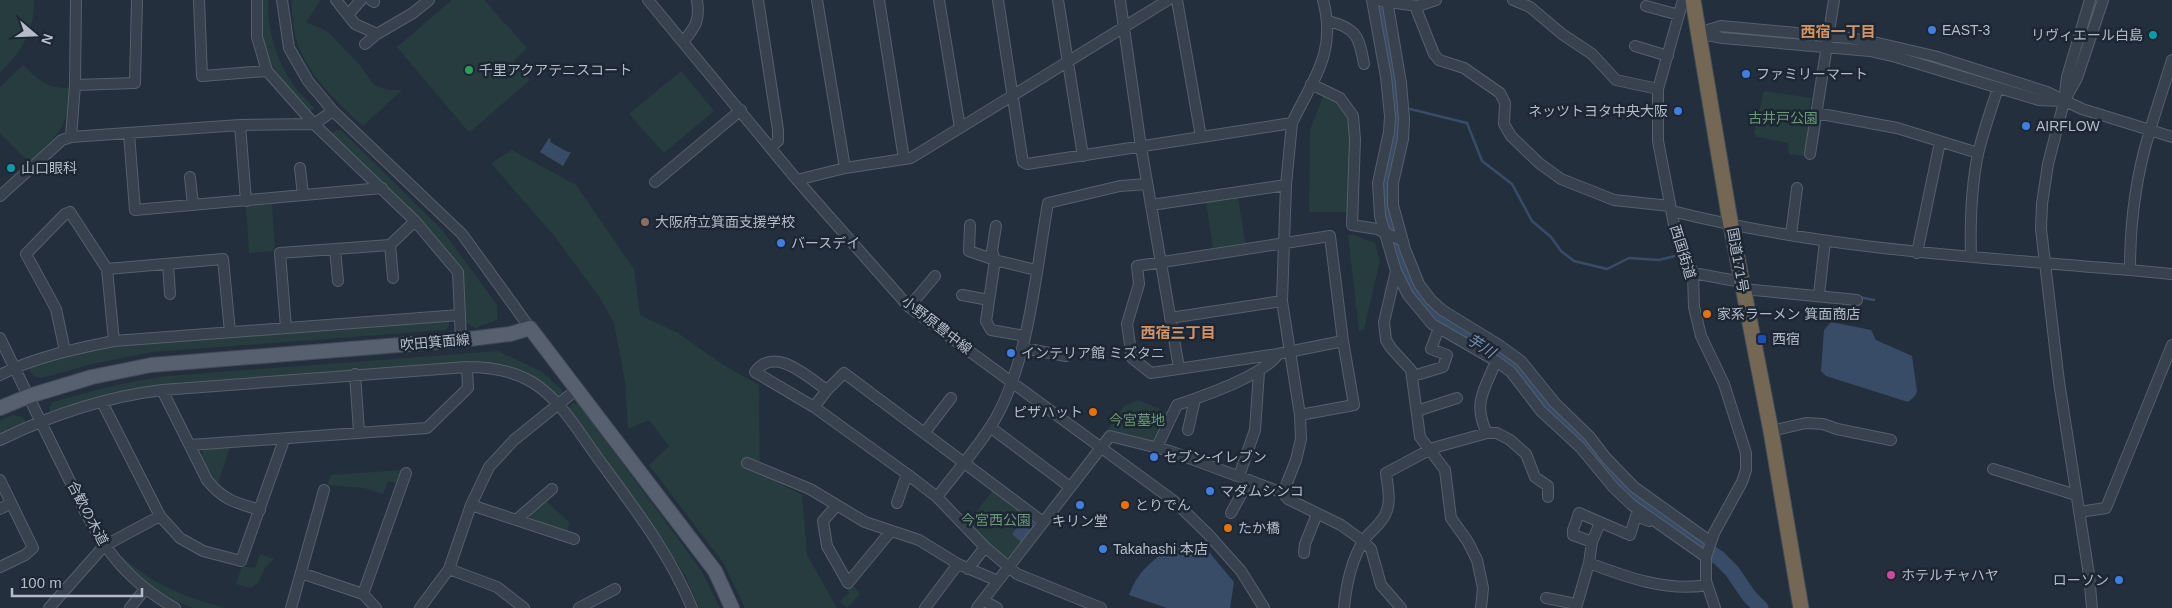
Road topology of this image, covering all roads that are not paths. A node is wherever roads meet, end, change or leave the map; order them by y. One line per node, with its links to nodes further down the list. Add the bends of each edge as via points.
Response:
1 (76, 0): 48 (street)
2 (137, 0): 48 (street, via 135,82)
3 (199, 0): 46 (street, via 202,76)
4 (257, 0): 46 (street, via 257,38)
5 (282, 0): 55 (street, via 289,48 308,81)
6 (336, 0): 32 (street)
7 (362, 0): 32 (street)
8 (428, 0): 37 (street)
9 (648, 0): 39 (street, 小野原豊中線)
10 (697, 0): 39 (street, via 697,25)
11 (758, 0): 67 (street, via 778,130 778,141)
12 (817, 0): 74 (street)
13 (879, 0): 72 (street)
14 (939, 0): 60 (street)
15 (998, 0): 52 (street)
16 (1058, 0): 43 (street)
17 (1120, 0): 35 (street)
18 (1168, 0): 35 (street)
19 (1178, 0): 64 (street)
20 (1323, 0): 34 (street)
21 (1372, 0): 92 (street, via 1390,116 1378,183)
22 (1436, 0): 30 (street)
23 (1513, 0): 50 (street, via 1530,7 1592,54 1616,80)
24 (1683, 0): 33 (street, 西国街道)
25 (1693, 0): 36 (highway, 国道171号)
26 (1834, 0): 38 (street)
27 (2090, 0): 53 (street, via 2067,77)
28 (2103, 0): 53 (street, via 2077,78)
29 (1384, 1): 30 (street); 94 (street, via 1404,111 1403,139 1392,198)
30 (1415, 6): 87 (street, via 1434,54 1439,60 1466,68 1501,94 1505,102 1506,129 1539,163 1561,179 1614,200)
31 (1646, 6): 33 (street)
32 (348, 15): 37 (street, via 355,24)
33 (1678, 15): 42 (street, 西国街道)
34 (1328, 20): 45 (street, via 1355,33 1360,40); 47 (street, via 1324,61)
35 (1124, 26): 43 (street); 68 (street)
36 (1698, 33): 38 (street, via 1723,38); 91 (highway, 国道171号)
37 (377, 34): 40 (street)
38 (1827, 41): 49 (street, via 1889,55); 53 (street, via 1865,40 1934,56 2048,92); 56 (street)
39 (683, 42): 54 (street, 小野原豊中線)
40 (365, 44)
41 (1634, 46): 42 (street)
42 (1668, 56): 50 (street, 西国街道)
43 (1068, 60): 52 (street); 71 (street)
44 (2172, 60): 51 (street)
45 (1364, 64)
46 (267, 70): 58 (street)
47 (1311, 84): 57 (street); 92 (street, via 1340,98 1353,116 1352,224)
48 (74, 85): 63 (street)
49 (1998, 88): 53 (street, via 2039,100); 69 (street)
50 (1658, 89): 87 (street, 西国街道, via 1658,141)
51 (2168, 89): 61 (street)
52 (1013, 94): 60 (street); 71 (street, via 1024,163)
53 (2064, 102): 61 (street); 103 (street, via 2042,197)
54 (741, 110): 67 (street, 小野原豊中線); 77 (street)
55 (333, 111): 58 (street); 125 (street, via 462,234)
56 (1816, 113): 66 (street, via 1897,128); 70 (street)
57 (1292, 122): 64 (street); 79 (street)
58 (314, 124): 59 (street); 80 (street)
59 (240, 125): 62 (street); 84 (street)
60 (960, 128): 72 (street, via 911,158)
61 (2150, 130): 65 (street); 107 (street, via 2134,200)
62 (129, 134): 63 (street); 85 (street, via 135,210)
63 (71, 137): 83 (street, via 62,140)
64 (1201, 137): 68 (street)
65 (2172, 137)
66 (1940, 142): 69 (street); 99 (street)
67 (771, 147): 76 (street, 小野原豊中線)
68 (1141, 147): 71 (street); 78 (street)
69 (1978, 153): 100 (street, via 1970,220)
70 (1810, 154)
71 (1083, 156)
72 (904, 159): 74 (street)
73 (300, 168): 82 (street)
74 (845, 168): 76 (street)
75 (190, 177): 85 (street)
76 (797, 180): 121 (street, 小野原豊中線)
77 (655, 182)
78 (1148, 184): 86 (street); 106 (street, via 1120,186 1048,202)
79 (1286, 185): 86 (street); 96 (street)
80 (382, 188): 82 (street); 88 (street)
81 (1796, 188): 93 (street)
82 (303, 195): 84 (street)
83 (0, 196)
84 (246, 201): 85 (street)
85 (193, 205)
86 (1151, 205): 102 (street)
87 (1671, 208): 91 (street); 109 (street, 西国街道, via 1674,230)
88 (415, 221): 97 (street); 122 (street, via 458,272)
89 (970, 225): 101 (street, via 969,251)
90 (996, 226): 101 (street, via 992,252)
91 (1732, 226): 93 (street); 114 (highway, 国道171号)
92 (1385, 233): 94 (street); 108 (street)
93 (1790, 235): 95 (street)
94 (1400, 239): 210 (street, via 1416,280 1431,300 1448,315 1522,361 1549,397 1627,480)
95 (1825, 241): 99 (street); 116 (street)
96 (1286, 242): 102 (street); 120 (street); 132 (street, via 1330,236)
97 (390, 245): 98 (street); 112 (street)
98 (335, 249): 113 (street); 124 (street, via 280,253)
99 (1917, 253): 100 (street)
100 (1971, 257): 103 (street)
101 (995, 260): 106 (street); 118 (street)
102 (1160, 261): 123 (street); 142 (street, via 1137,266 1139,284 1127,324 1132,358 1151,373)
103 (2044, 263): 107 (street); 187 (street)
104 (168, 264): 105 (street); 115 (street); 127 (street, via 223,259)
105 (107, 269): 131 (street); 136 (street, via 70,212 26,254 56,309)
106 (1036, 270): 128 (street)
107 (2130, 270): 110 (street)
108 (1396, 271): 126 (street, via 1412,301); 147 (street, via 1385,313 1384,332)
109 (1693, 273): 114 (street); 210 (street, 西国街道, via 1694,307 1701,336 1724,384 1746,453 1742,482)
110 (2172, 274)
111 (935, 276): 121 (street)
112 (393, 278)
113 (338, 281)
114 (1742, 286): 116 (street); 165 (highway, 国道171号)
115 (170, 294)
116 (1818, 295): 119 (street)
117 (962, 296): 118 (street)
118 (989, 300): 128 (street, via 986,322 991,330)
119 (1857, 300)
120 (1282, 301): 123 (street); 135 (street)
121 (910, 307): 148 (street, 小野原豊中線)
122 (460, 315): 124 (street); 130 (street)
123 (1170, 318): 142 (street)
124 (286, 328): 127 (street)
125 (530, 328): 130 (main road, 吹田箕面線); 150 (main road)
126 (1439, 328): 139 (street); 147 (street, via 1431,348 1447,355 1443,367)
127 (230, 332): 131 (street)
128 (1025, 336): 134 (street)
129 (0, 338): 141 (street, 合歓の木道)
130 (461, 340): 152 (main road, 吹田箕面線, via 151,365 92,377)
131 (114, 341): 136 (street)
132 (1343, 342): 135 (street); 161 (street, via 1354,405)
133 (2172, 345): 143 (street)
134 (1023, 348): 138 (street); 148 (street)
135 (1290, 350): 137 (street); 161 (street)
136 (65, 351): 141 (street)
137 (1278, 354): 142 (street); 144 (street, via 1273,362)
138 (1066, 356)
139 (1496, 360): 168 (street, via 1478,412); 203 (street, via 1511,372 1544,414 1580,447 1614,488)
140 (467, 367): 145 (street); 157 (street, via 512,372 534,383); 166 (street, via 468,388 427,428)
141 (14, 368): 146 (street); 152 (street, 合歓の木道)
142 (1179, 368)
143 (2167, 369): 196 (street, via 2106,508)
144 (1258, 372): 155 (street); 181 (street, via 1255,430)
145 (355, 374): 149 (street); 166 (street)
146 (0, 375)
147 (1413, 376): 160 (street)
148 (1012, 381): 163 (street); 173 (street, 小野原豊中線)
149 (162, 390): 156 (street); 172 (street)
150 (576, 390): 157 (street); 237 (main road, via 714,571)
151 (826, 390): 158 (street); 158 (street, via 787,363 768,362 761,364 755,372); 167 (street, via 844,373)
152 (28, 396): 159 (main road, 吹田箕面線); 162 (street, 合歓の木道)
153 (951, 398): 167 (street)
154 (1457, 398): 160 (street)
155 (1195, 399): 164 (street); 174 (street, via 1177,405)
156 (102, 402): 162 (street); 199 (street)
157 (559, 405): 192 (street, via 514,440 489,467); 236 (street, via 653,535 680,580)
158 (814, 407): 180 (street)
159 (0, 408)
160 (1417, 411): 175 (street, via 1420,437)
161 (1300, 414): 186 (street, via 1301,439)
162 (41, 421): 169 (street); 208 (street, 合歓の木道)
163 (990, 427): 177 (street); 183 (street)
164 (1188, 430)
165 (1770, 431): 171 (street, via 1806,423 1823,424); 245 (highway, 国道171号)
166 (359, 432): 170 (street)
167 (925, 432): 177 (street)
168 (1487, 433): 175 (street); 189 (street, via 1497,433 1526,454 1535,477 1548,486)
169 (0, 440)
170 (284, 440): 172 (street); 195 (street)
171 (1890, 440)
172 (190, 445): 195 (street, via 215,491 227,500)
173 (1101, 447): 174 (street, via 1110,436); 183 (street); 241 (street, 小野原豊中線, via 1174,501 1208,534 1241,572)
174 (1157, 448): 181 (street)
175 (1428, 450): 206 (street, via 1386,473 1390,498 1388,510); 243 (street, via 1445,470 1451,518 1477,560 1483,588)
176 (747, 462): 193 (street, via 810,489)
177 (963, 462): 188 (street); 201 (street)
178 (1993, 469): 187 (street)
179 (406, 473): 223 (street)
180 (907, 474): 188 (street); 191 (street)
181 (1244, 478): 186 (street); 197 (street)
182 (0, 480): 190 (street)
183 (1070, 487): 201 (street)
184 (552, 489): 200 (street)
185 (324, 490): 218 (street)
186 (1283, 493): 198 (street)
187 (2076, 495): 196 (street)
188 (937, 497): 209 (street)
189 (1548, 497)
190 (11, 503): 194 (street); 214 (street, via 32,548 29,553)
191 (896, 503)
192 (471, 505): 200 (street); 216 (street)
193 (837, 505): 204 (street, via 865,522); 204 (street, via 823,521 827,546 848,583)
194 (0, 509)
195 (260, 510): 199 (street, via 241,561 203,551 180,538)
196 (2079, 512): 246 (street)
197 (1230, 513)
198 (1317, 514): 206 (street); 211 (street)
199 (160, 516): 208 (street)
200 (516, 520): 205 (street)
201 (1043, 522): 215 (street)
202 (1600, 523): 203 (street, via 1630,535 1636,516); 207 (street); 207 (street, via 1578,513 1573,535)
203 (1656, 523): 210 (street)
204 (891, 531): 213 (street, via 919,540)
205 (574, 539)
206 (1363, 541): 227 (street, via 1371,549 1382,585); 242 (street, via 1350,574)
207 (1592, 542): 212 (street)
208 (104, 546): 222 (street, 合歓の木道); 228 (street)
209 (985, 547): 215 (street); 217 (street)
210 (1709, 550): 220 (street, 西国街道)
211 (1304, 554)
212 (1589, 563): 220 (street, via 1632,579 1682,587); 226 (street)
213 (958, 564): 217 (street); 238 (street)
214 (0, 567)
215 (1008, 567): 219 (street); 240 (street, via 1017,574)
216 (448, 569): 233 (street); 234 (street, via 497,587)
217 (968, 569): 219 (street)
218 (301, 573): 223 (street); 231 (street)
219 (998, 581): 225 (street)
220 (1706, 585): 244 (street, 西国街道)
221 (614, 588): 235 (street)
222 (144, 589): 229 (street); 230 (street, 合歓の木道)
223 (363, 594): 232 (street)
224 (1546, 598): 226 (street)
225 (980, 604): 239 (street)
226 (1576, 606)
227 (1398, 607)
228 (49, 608)
229 (130, 608)
230 (175, 608)
231 (291, 608)
232 (376, 608)
233 (420, 608)
234 (524, 608)
235 (579, 608)
236 (692, 608)
237 (732, 608)
238 (925, 608)
239 (996, 608)
240 (1100, 608)
241 (1264, 608)
242 (1344, 608)
243 (1481, 608)
244 (1715, 608)
245 (1801, 608)
246 (2092, 608)

